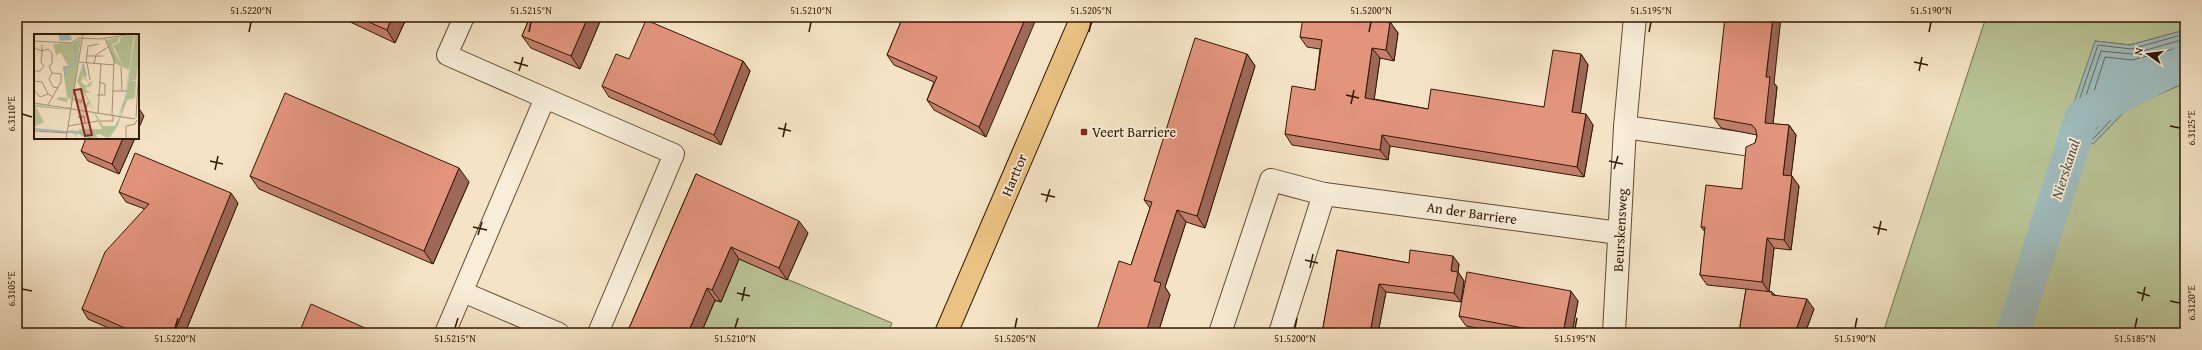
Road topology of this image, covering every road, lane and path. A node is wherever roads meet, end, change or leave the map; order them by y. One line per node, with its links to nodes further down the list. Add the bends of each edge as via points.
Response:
1 (464, 17): 4 (lane, via 447,55)
2 (1082, 17): 13 (main road, Harttor)
3 (1635, 17): 5 (street, Beurskensweg)
4 (545, 98): 9 (lane); 12 (lane, via 674,154)
5 (1625, 127): 6 (street); 8 (street, Beurskensweg)
6 (1752, 145)
7 (1324, 194): 8 (street, An der Barriere); 14 (street, An der Barriere, via 1271,180); 15 (street)
8 (1619, 233): 16 (street, Beurskensweg)
9 (462, 292): 10 (lane); 11 (lane)
10 (445, 333)
11 (559, 333)
12 (598, 333)
13 (946, 333)
14 (1220, 333)
15 (1280, 333)
16 (1614, 333)

